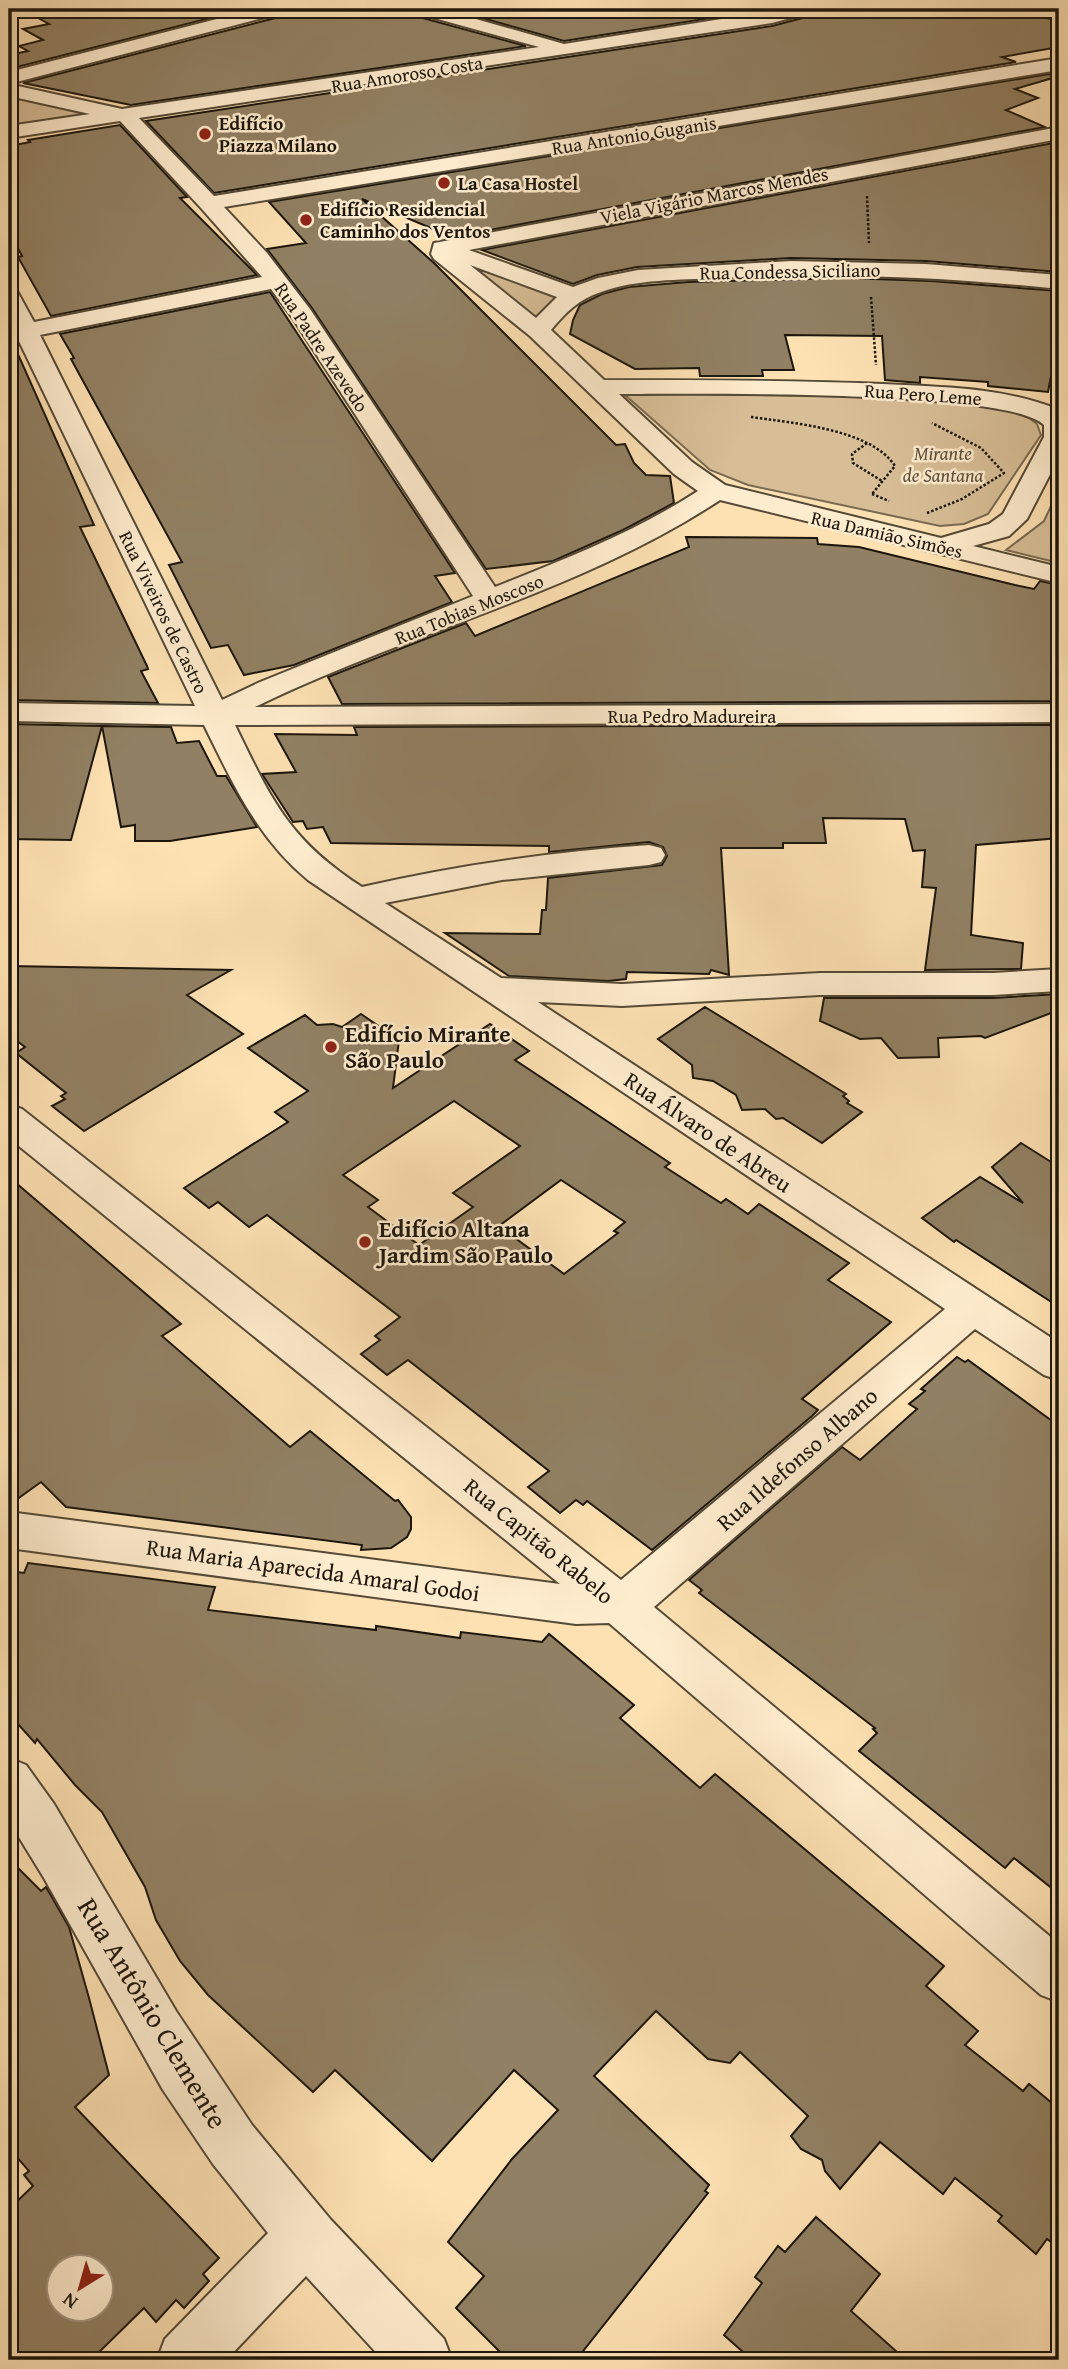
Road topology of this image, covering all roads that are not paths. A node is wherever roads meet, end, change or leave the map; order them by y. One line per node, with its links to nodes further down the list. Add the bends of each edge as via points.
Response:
1 (276, 9): 8 (street)
2 (422, 9): 6 (street)
3 (736, 9): 5 (street)
4 (803, 9): 5 (street, Rua Amoroso Costa)
5 (772, 19): 6 (street, Rua Amoroso Costa)
6 (568, 50): 10 (street, Rua Amoroso Costa)
7 (1059, 64): 15 (street, Rua Antonio Guganis)
8 (9, 78)
9 (9, 90): 10 (street)
10 (126, 116): 11 (street, Rua Amoroso Costa); 15 (street, Rua Padre Azevedo)
11 (9, 132)
12 (1059, 133): 13 (street, Viela Vigário Marcos Mendes)
13 (988, 146): 14 (street); 16 (street, Viela Vigário Marcos Mendes)
14 (1048, 158)
15 (209, 203): 17 (street, Rua Padre Azevedo)
16 (442, 248): 19 (street); 21 (street, via 442,254)
17 (278, 281): 22 (street); 27 (street, Rua Padre Azevedo)
18 (1059, 282): 19 (street, Rua Condessa Siciliano, via 946,271 809,267 654,275)
19 (574, 295): 21 (street, Rua Condessa Siciliano)
20 (9, 296): 22 (street, Rua Viveiros de Castro)
21 (538, 331): 23 (street)
22 (17, 332): 31 (street, Rua Viveiros de Castro)
23 (599, 387): 24 (street, via 683,468); 25 (street, Rua Pero Leme, via 878,390 1011,402 1048,414 1057,423 1057,437 1014,519 999,530)
24 (716, 491): 25 (street, Rua Damião Simões); 27 (street, Rua Tobias Moscoso, via 616,548)
25 (942, 546): 26 (street, Rua Damião Simões)
26 (1059, 575)
27 (490, 601): 28 (street, Rua Tobias Moscoso)
28 (271, 688): 31 (street, Rua Tobias Moscoso); 32 (street, Rua Pedro Madureira, via 293,705)
29 (9, 712): 31 (street, Rua Pedro Madureira)
30 (1059, 713): 32 (street, Rua Pedro Madureira)
31 (215, 716): 32 (street, Rua Pedro Madureira); 34 (street, Rua Viveiros de Castro, via 271,826 312,869)
32 (324, 716)
33 (649, 855): 34 (street, via 520,866)
34 (357, 899): 36 (street, Rua Álvaro de Abreu)
35 (1059, 980): 36 (street, via 820,984 622,995)
36 (493, 989): 38 (street, Rua Álvaro de Abreu)
37 (9, 1118): 41 (street, Rua Capitão Rabelo)
38 (973, 1308): 39 (street, Rua Álvaro de Abreu); 41 (street, Rua Ildefonso Albano, via 684,1556)
39 (1059, 1364)
40 (9, 1530): 41 (street, Rua Maria Aparecida Amaral Godoi, via 576,1605)
41 (618, 1604): 43 (street, Rua Capitão Rabelo)
42 (9, 1780): 44 (street, Rua Antônio Clemente, via 48,1835 161,2038 255,2175)
43 (1059, 1977)
44 (306, 2234): 45 (street); 46 (street, Rua Antônio Clemente)
45 (186, 2360)
46 (423, 2360)

